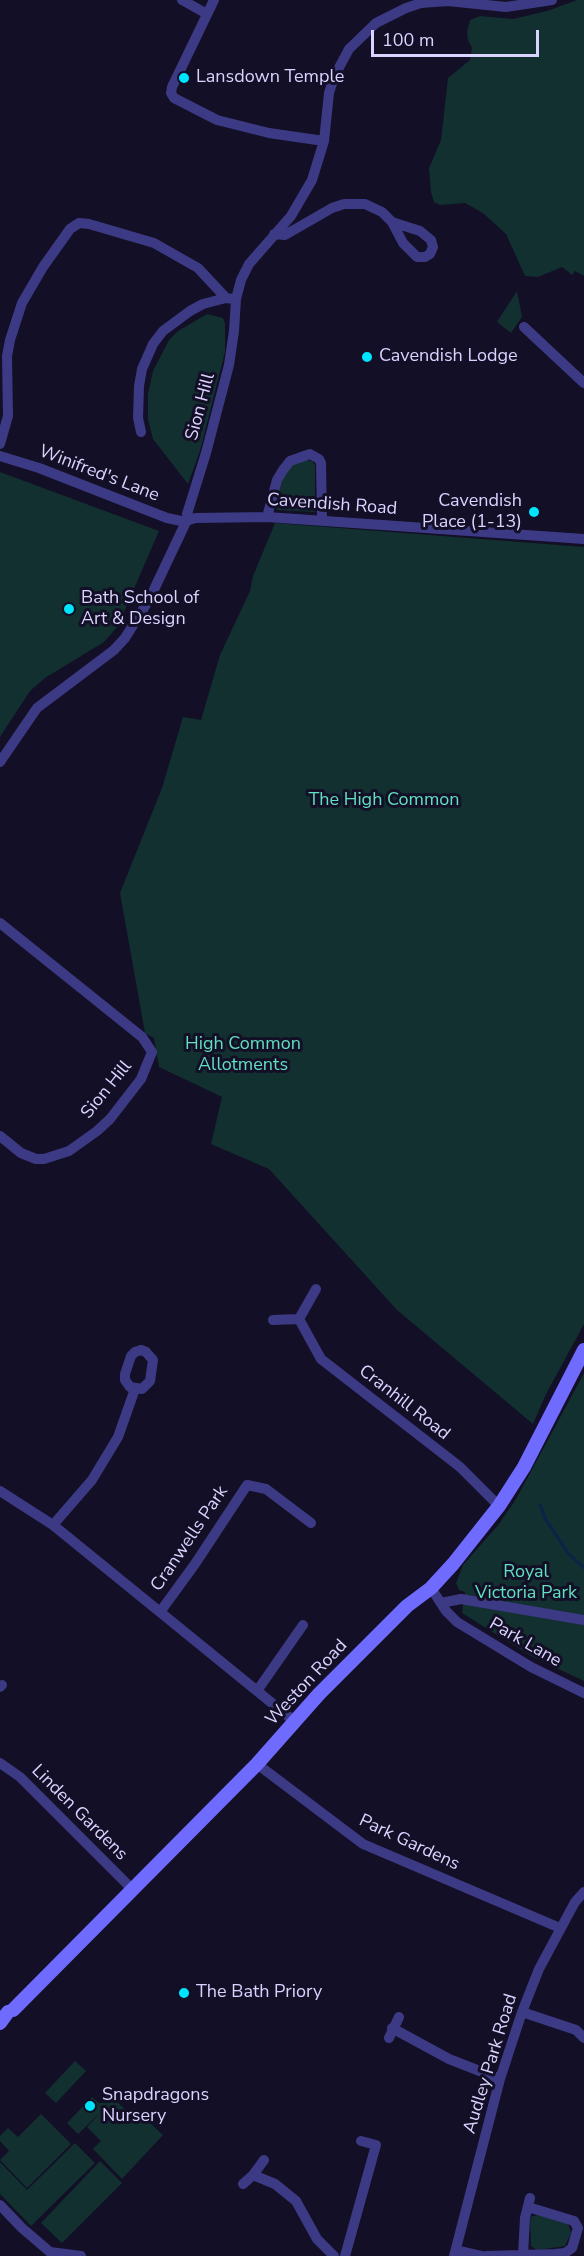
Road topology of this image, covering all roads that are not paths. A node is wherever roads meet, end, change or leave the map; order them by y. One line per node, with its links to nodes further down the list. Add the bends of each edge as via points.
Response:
1 (182, 0): 5 (street)
2 (214, 0): 5 (street)
3 (552, 0): 4 (street, via 506,7)
4 (488, 3): 6 (street, via 421,3 391,15 362,35 349,49 334,77)
5 (207, 14): 6 (street, via 172,87 174,98 218,120)
6 (324, 141): 8 (street, via 312,180 291,216)
7 (392, 222): 8 (street, via 365,204 344,204 285,235)
8 (274, 234): 9 (street, via 249,264)
9 (231, 299): 12 (street, via 204,304 176,319 153,344 139,386); 13 (street, via 198,268 154,243 78,223 43,267 22,303 8,348 8,416); 16 (street, Sion Hill, via 234,331 228,365)
10 (524, 327): 11 (street)
11 (584, 383)
12 (141, 432)
13 (0, 444)
14 (0, 456): 16 (street, Winifred's Lane, via 167,518)
15 (267, 517): 16 (street, Cavendish Road); 17 (street, Cavendish Road); 17 (street, via 283,470 290,462 310,454 321,464)
16 (188, 520): 19 (street, Sion Hill, via 150,598 125,638 37,708)
17 (321, 520): 18 (street, Cavendish Road)
18 (584, 539)
19 (0, 762)
20 (0, 923): 21 (street, Sion Hill, via 142,1037 152,1052 141,1079 110,1119 69,1151 36,1159 21,1153)
21 (0, 1136)
22 (316, 1289): 23 (street)
23 (299, 1319): 24 (street); 28 (street, Cranhill Road, via 321,1359 460,1467)
24 (273, 1320)
25 (584, 1350): 28 (street, Weston Road, via 524,1467)
26 (135, 1389): 30 (street, via 118,1437 92,1480)
27 (0, 1491): 30 (street, Cranwells Park)
28 (499, 1506): 31 (street, Weston Road)
29 (311, 1523): 33 (street, Cranwells Park, via 266,1490 244,1480 195,1564)
30 (53, 1525): 33 (street, Cranwells Park)
31 (431, 1588): 32 (street, Park Lane); 38 (street, Weston Road, via 407,1606)
32 (441, 1603): 34 (street, via 461,1599); 37 (street, Park Lane, via 457,1622 480,1637)
33 (160, 1612): 36 (street, Cranwells Park)
34 (584, 1620)
35 (303, 1625): 36 (street)
36 (257, 1691): 38 (street, Cranwells Park)
37 (584, 1693)
38 (294, 1721): 40 (street, Weston Road)
39 (0, 1763): 41 (street, Linden Gardens, via 20,1777)
40 (257, 1764): 41 (street, Weston Road); 43 (street, Park Gardens, via 363,1844)
41 (133, 1890): 45 (street, Weston Road)
42 (584, 1892): 43 (street, Audley Park Road)
43 (560, 1928): 44 (street, Audley Park Road, via 538,1969)
44 (522, 2012): 47 (street, via 576,2030); 48 (street, Audley Park Road)
45 (5, 2015)
46 (399, 2017): 48 (street, via 391,2033)
47 (584, 2038)
48 (500, 2079): 54 (street, Audley Park Road)
49 (361, 2141): 58 (street, via 376,2145)
50 (264, 2160): 51 (street)
51 (253, 2175): 52 (street); 57 (street, via 275,2184 296,2202 316,2240)
52 (243, 2184)
53 (0, 2205): 56 (street, via 50,2252)
54 (455, 2253): 59 (street)
55 (523, 2255): 55 (street, via 565,2253 572,2248 578,2228 574,2221 529,2203); 59 (street)
56 (81, 2256)
57 (334, 2256)
58 (345, 2256)
59 (484, 2256)

